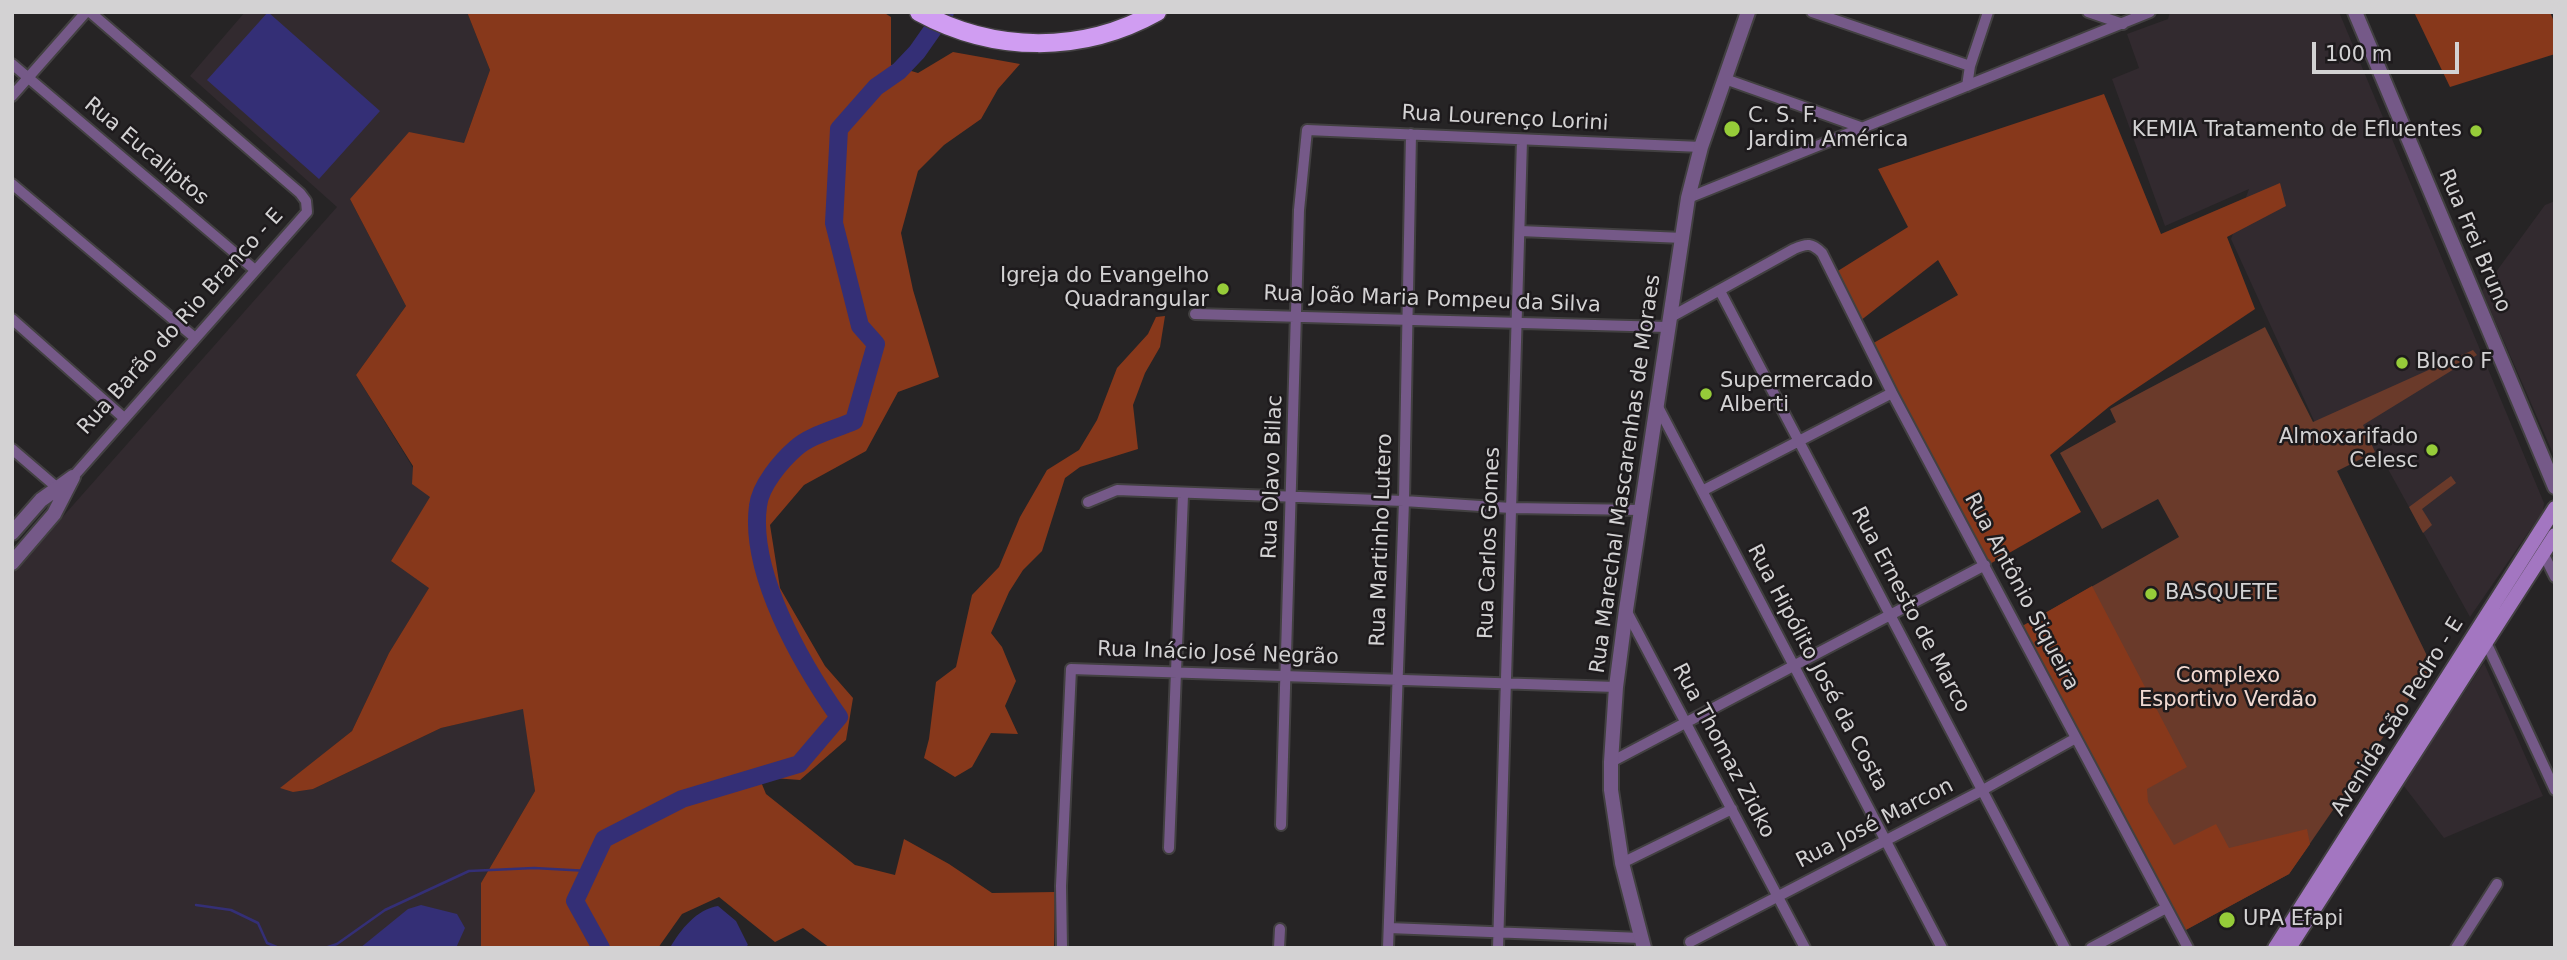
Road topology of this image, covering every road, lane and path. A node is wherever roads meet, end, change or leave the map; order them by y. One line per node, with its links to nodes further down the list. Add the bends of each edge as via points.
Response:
1 (88, 12): 13 (street); 26 (street, Rua Barão do Rio Branco - E, via 306,201 307,212)
2 (919, 12): 3 (highway, via 977,35 1035,44 1069,43 1125,29)
3 (1157, 12)
4 (1748, 12): 14 (street, Rua Marechal Mascarenhas de Moraes)
5 (1812, 12): 12 (street)
6 (1988, 12): 12 (street)
7 (2088, 12): 10 (street)
8 (2150, 12): 10 (street)
9 (2355, 12): 41 (street, Rua Frei Bruno)
10 (2123, 24): 15 (street)
11 (12, 64): 13 (street, Rua Eucaliptos)
12 (1970, 66): 15 (street)
13 (28, 78): 16 (street); 26 (street, Rua Eucaliptos)
14 (1725, 79): 17 (street); 21 (street, Rua Marechal Mascarenhas de Moraes)
15 (1967, 86): 17 (street)
16 (12, 96)
17 (1863, 128): 23 (street)
18 (1307, 130): 19 (street, Rua Lourenço Lorini); 29 (street, Rua Olavo Bilac, via 1299,210)
19 (1411, 134): 20 (street, Rua Lourenço Lorini); 31 (street, Rua Martinho Lutero)
20 (1522, 140): 21 (street, Rua Lourenço Lorini); 24 (street, Rua Carlos Gomes)
21 (1701, 147): 23 (street, Rua Marechal Mascarenhas de Moraes)
22 (12, 184): 34 (street)
23 (1688, 198): 25 (street, Rua Marechal Mascarenhas de Moraes)
24 (1520, 231): 25 (street); 32 (street, Rua Carlos Gomes)
25 (1683, 238): 33 (street, Rua Marechal Mascarenhas de Moraes)
26 (255, 270): 34 (street, Rua Barão do Rio Branco - E)
27 (1720, 291): 33 (street); 35 (street, Rua Antônio Siqueira, via 1806,244 1814,245); 38 (street, Rua Ernesto de Marco)
28 (1195, 314): 29 (street, Rua João Maria Pompeu da Silva)
29 (1297, 315): 31 (street, Rua João Maria Pompeu da Silva); 45 (street, Rua Olavo Bilac)
30 (12, 319): 37 (street)
31 (1408, 320): 32 (street, Rua João Maria Pompeu da Silva); 46 (street, Rua Martinho Lutero)
32 (1516, 321): 33 (street, Rua João Maria Pompeu da Silva); 48 (street, Rua Carlos Gomes)
33 (1668, 322): 36 (street, Rua Marechal Mascarenhas de Moraes)
34 (194, 337): 37 (street, Rua Barão do Rio Branco - E)
35 (1892, 393): 38 (street); 55 (street, Rua Antônio Siqueira)
36 (1657, 405): 43 (street, Rua Hipólito José da Costa); 50 (street, Rua Marechal Mascarenhas de Moraes)
37 (124, 418): 40 (street, Rua Barão do Rio Branco - E)
38 (1800, 442): 43 (street); 58 (street, Rua Ernesto de Marco)
39 (12, 449): 42 (street)
40 (73, 477): 42 (street, Rua Barão do Rio Branco - E)
41 (2555, 486)
42 (61, 491): 51 (street, Rua Barão do Rio Branco - E); 54 (street, Rua Barão do Rio Branco - E, via 54,514)
43 (1702, 491): 60 (street, Rua Hipólito José da Costa)
44 (1182, 495): 45 (street); 47 (street, via 1117,490); 61 (street)
45 (1292, 498): 46 (street); 62 (street, Rua Olavo Bilac)
46 (1404, 501): 48 (street); 63 (street, Rua Martinho Lutero)
47 (1088, 502)
48 (1511, 508): 50 (street); 64 (street, Rua Carlos Gomes)
49 (2555, 508): 94 (main road, Avenida São Pedro - E)
50 (1642, 510): 57 (street, Rua Marechal Mascarenhas de Moraes)
51 (12, 533)
52 (2555, 535): 53 (main road, Avenida São Pedro - E)
53 (2543, 553): 56 (street); 59 (main road, Avenida São Pedro - E)
54 (12, 563)
55 (1984, 565): 58 (street); 67 (street, Rua Antônio Siqueira)
56 (2555, 577)
57 (1626, 610): 65 (street, Rua Marechal Mascarenhas de Moraes); 66 (street, Rua Thomaz Zidko)
58 (1891, 614): 60 (street); 69 (street, Rua Ernesto de Marco)
59 (2485, 640): 70 (street); 95 (main road, Avenida São Pedro - E)
60 (1794, 665): 66 (street); 73 (street, Rua Hipólito José da Costa)
61 (1176, 672): 62 (street, Rua Inácio José Negrão); 74 (street); 85 (street, Rua Inácio José Negrão, via 1070,669)
62 (1285, 675): 63 (street, Rua Inácio José Negrão); 72 (street, Rua Olavo Bilac)
63 (1396, 680): 64 (street, Rua Inácio José Negrão); 79 (street, Rua Martinho Lutero)
64 (1504, 683): 65 (street, Rua Inácio José Negrão); 81 (street, Rua Carlos Gomes)
65 (1616, 687): 68 (street, Rua Marechal Mascarenhas de Moraes)
66 (1687, 722): 68 (street); 71 (street, Rua Thomaz Zidko)
67 (2076, 737): 69 (street, Rua José Marcon); 78 (street, Rua Antônio Siqueira)
68 (1611, 762): 75 (street, Rua Marechal Mascarenhas de Moraes)
69 (1981, 790): 73 (street, Rua José Marcon); 91 (street, Rua Ernesto de Marco)
70 (2555, 790)
71 (1732, 809): 75 (street); 77 (street, Rua Thomaz Zidko)
72 (1281, 825)
73 (1885, 841): 77 (street, Rua José Marcon); 90 (street, Rua Hipólito José da Costa)
74 (1169, 848)
75 (1622, 863): 84 (street, Rua Marechal Mascarenhas de Moraes)
76 (2497, 884): 96 (street)
77 (1777, 895): 82 (street, Rua José Marcon); 89 (street, Rua Thomaz Zidko)
78 (2166, 908): 92 (street); 93 (street, Rua Antônio Siqueira)
79 (1389, 928): 81 (street); 87 (street, Rua Martinho Lutero)
80 (1280, 929): 86 (street)
81 (1498, 932): 83 (street); 88 (street, Rua Carlos Gomes)
82 (1690, 942)
83 (1608, 943): 84 (street)
84 (1643, 943)
85 (1062, 948)
86 (1279, 948)
87 (1388, 948)
88 (1498, 948)
89 (1805, 948)
90 (1942, 948)
91 (2065, 948)
92 (2091, 948)
93 (2188, 948)
94 (2275, 948)
95 (2289, 948)
96 (2456, 948)

